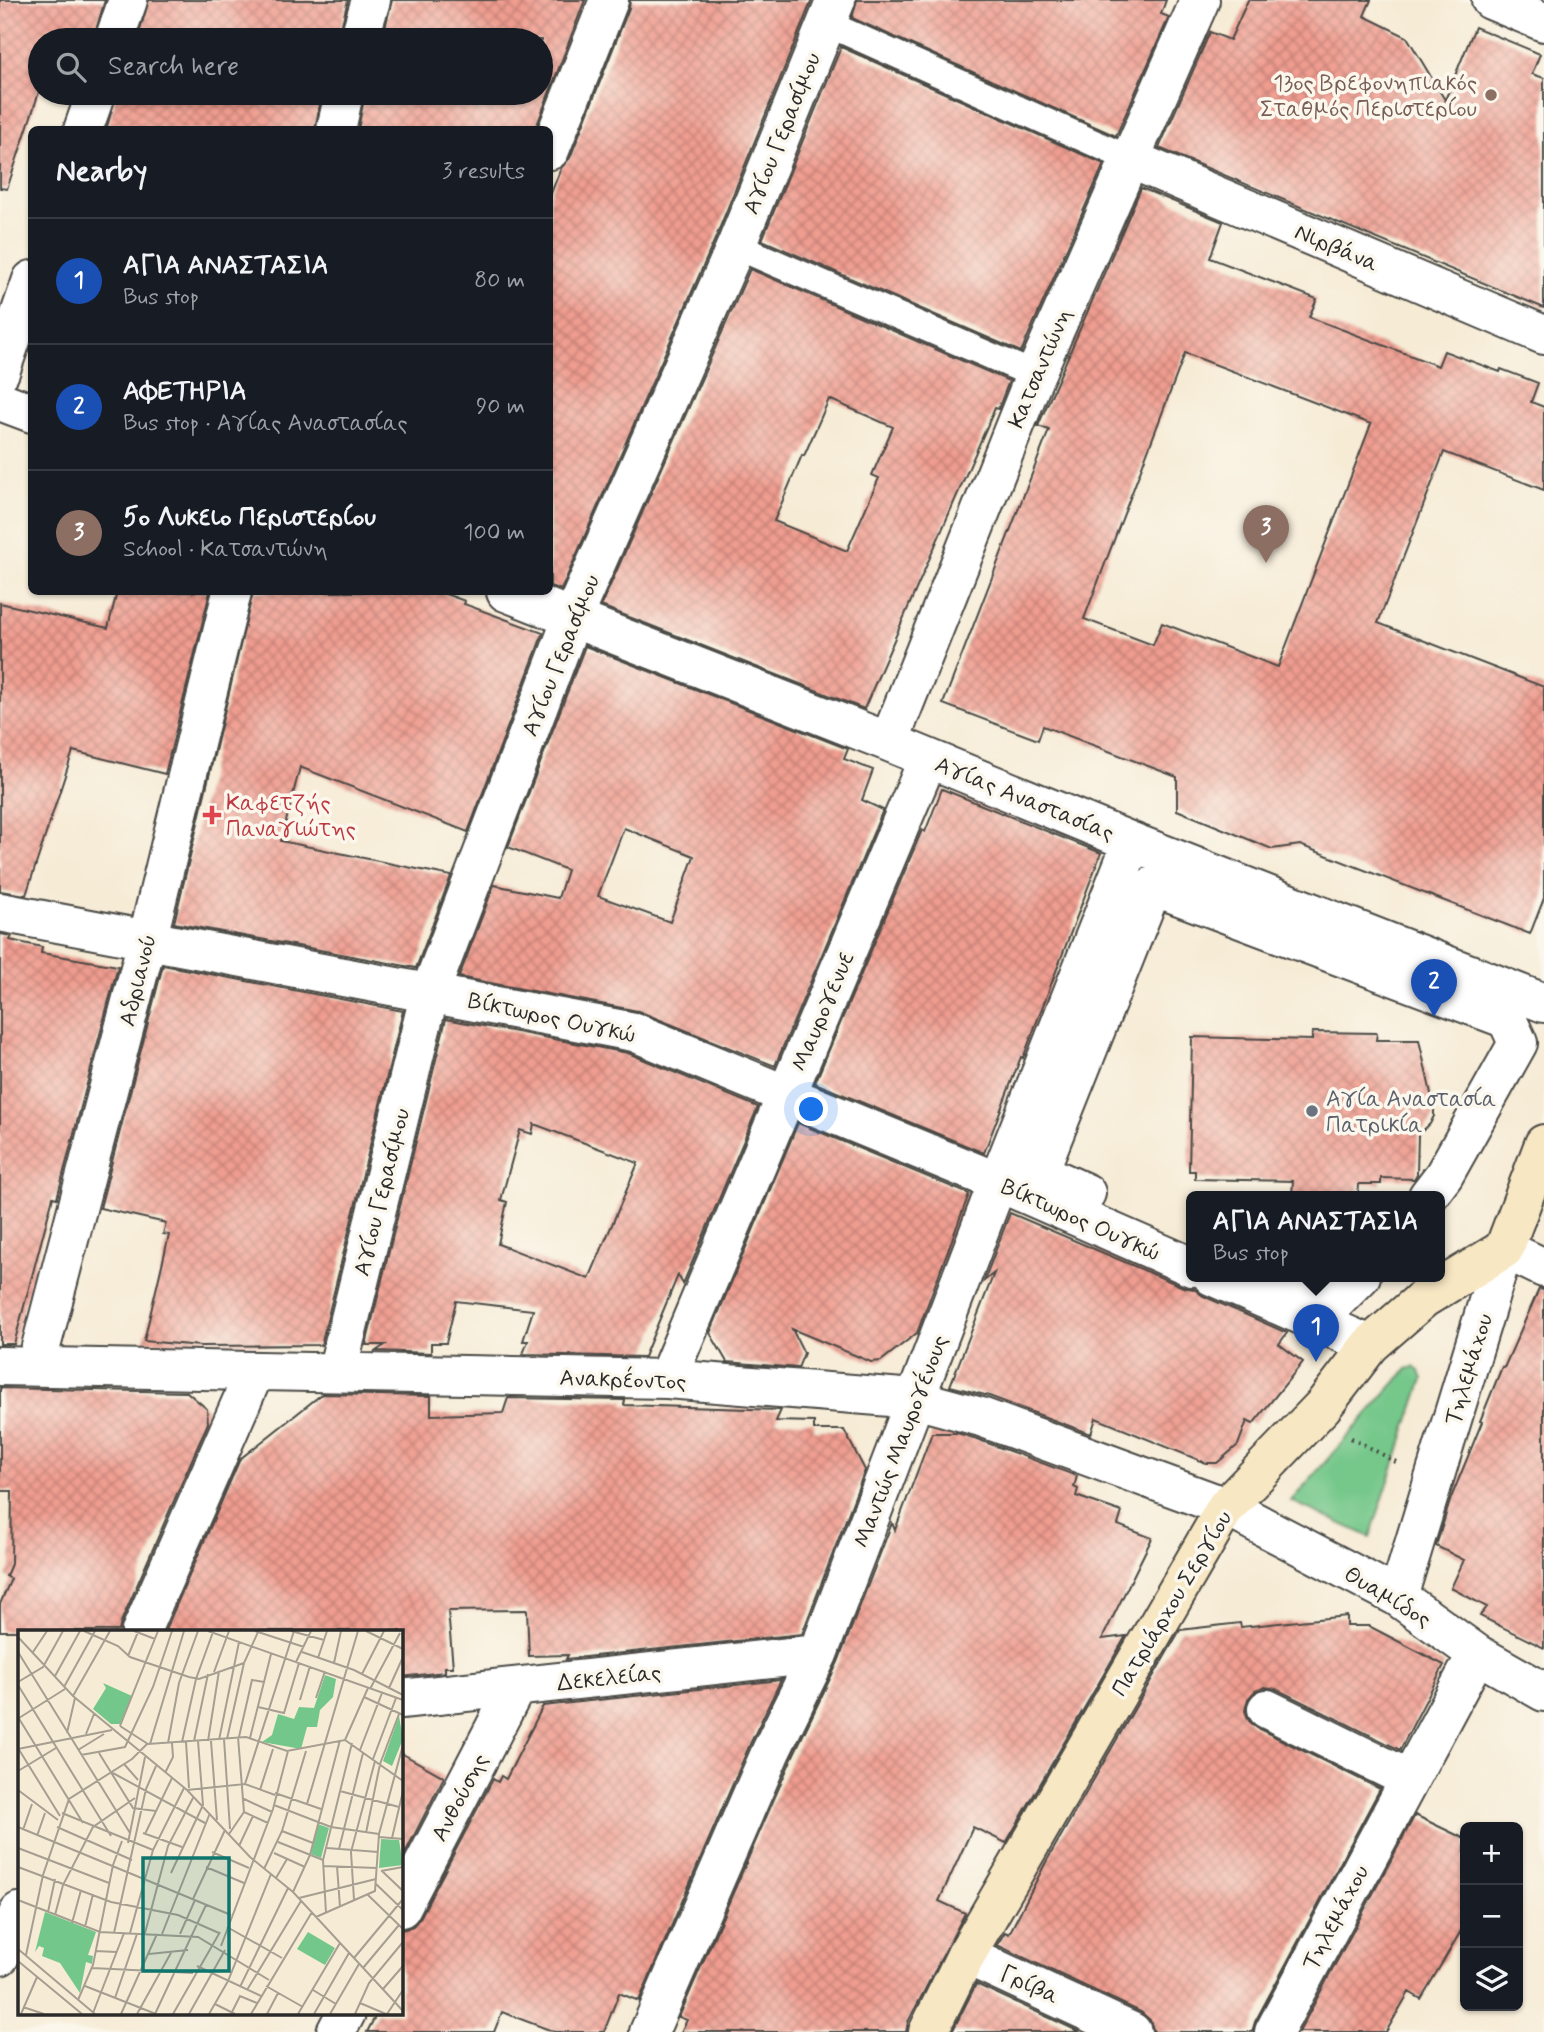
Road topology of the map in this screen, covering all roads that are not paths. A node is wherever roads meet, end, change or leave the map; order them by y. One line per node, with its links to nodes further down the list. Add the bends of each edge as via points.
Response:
1 (128, 0): 8 (street)
2 (372, 0): 9 (street)
3 (609, 0): 14 (street)
4 (1200, 0): 15 (street, Κατσαντώνη)
5 (1498, 1): 7 (street)
6 (831, 12): 15 (lane); 16 (street, Αγίου Γερασίμου)
7 (1544, 22)
8 (118, 28)
9 (363, 28)
10 (92, 105): 12 (street)
11 (341, 105): 13 (street)
12 (84, 126)
13 (337, 126)
14 (553, 142)
15 (1130, 159): 18 (street, Νιρβάνα); 20 (street, Κατσαντώνη)
16 (736, 246): 20 (lane); 25 (street, Αγίου Γερασίμου)
17 (28, 292): 19 (street)
18 (1544, 335)
19 (0, 372)
20 (1034, 375): 26 (street, Κατσαντώνη)
21 (0, 401): 22 (street)
22 (28, 412)
23 (231, 595): 30 (street, Αδριανού)
24 (514, 595): 25 (street, Αγίας Αναστασίας)
25 (573, 617): 26 (street, Αγίας Αναστασίας); 31 (street, Αγίου Γερασίμου)
26 (889, 741): 27 (street, Αγίας Αναστασίας)
27 (928, 759): 28 (street, Αγίας Αναστασίας); 33 (street, Μαυρογενυε)
28 (1132, 842): 32 (street, Αγίας Αναστασίας); 35 (street, Μαντώς Μαυρογένους)
29 (0, 912): 30 (street, Βίκτωρος Ουγκώ)
30 (148, 941): 31 (street, Βίκτωρος Ουγκώ); 45 (street, Αδριανού)
31 (430, 992): 33 (street, Βίκτωρος Ουγκώ, via 634,1032); 47 (street, Αγίου Γερασίμου)
32 (1544, 1003)
33 (787, 1095): 35 (street, Βίκτωρος Ουγκώ); 48 (street, Μαυρογενυε)
34 (1544, 1144): 38 (street, Τηλεμάχου)
35 (1015, 1171): 36 (street, via 1153,886 1507,1019 1518,1043); 37 (street); 39 (street, Βίκτωρος Ουγκώ); 49 (street, Μαντώς Μαυρογένους)
36 (1432, 1191)
37 (1186, 1236)
38 (1504, 1249): 40 (street); 44 (street, Πατριάρχου Σεργίου, via 1424,1298); 51 (street, Τηλεμάχου)
39 (1186, 1264)
40 (1544, 1268)
41 (1226, 1282): 44 (street)
42 (1296, 1282): 43 (street, via 1337,1300)
43 (1355, 1282)
44 (1370, 1345): 50 (street, Πατριάρχου Σεργίου, via 1311,1418)
45 (18, 1366): 46 (street, Ανακρέοντος)
46 (255, 1371): 47 (street, Ανακρέοντος); 52 (street)
47 (337, 1372): 48 (street, Ανακρέοντος)
48 (667, 1378): 49 (street, Ανακρέοντος)
49 (915, 1399): 50 (street, Ανακρέοντος, via 981,1417); 53 (street, Μαντώς Μαυρογένους)
50 (1226, 1507): 51 (street, Θυαμίδος); 62 (street, Πατριάρχου Σεργίου)
51 (1398, 1597): 54 (street, Θυαμίδος)
52 (141, 1630)
53 (818, 1654): 55 (street, Δεκελείας); 66 (street, Μαντώς Μαυρογένους)
54 (1477, 1654): 56 (street, Θυαμίδος); 59 (street, Τηλεμάχου)
55 (516, 1687): 57 (street, Δεκελείας); 60 (street, Ανθούσης)
56 (1544, 1692)
57 (402, 1699)
58 (1267, 1709): 59 (street)
59 (1409, 1779): 69 (street, Τηλεμάχου)
60 (402, 1906)
61 (18, 1914): 63 (street)
62 (966, 1955): 67 (street, Πατριάρχου Σεργίου); 68 (street, Γρίβα)
63 (0, 1956)
64 (345, 2014): 65 (street)
65 (336, 2032)
66 (649, 2032)
67 (929, 2032)
68 (1132, 2032)
69 (1274, 2032)

